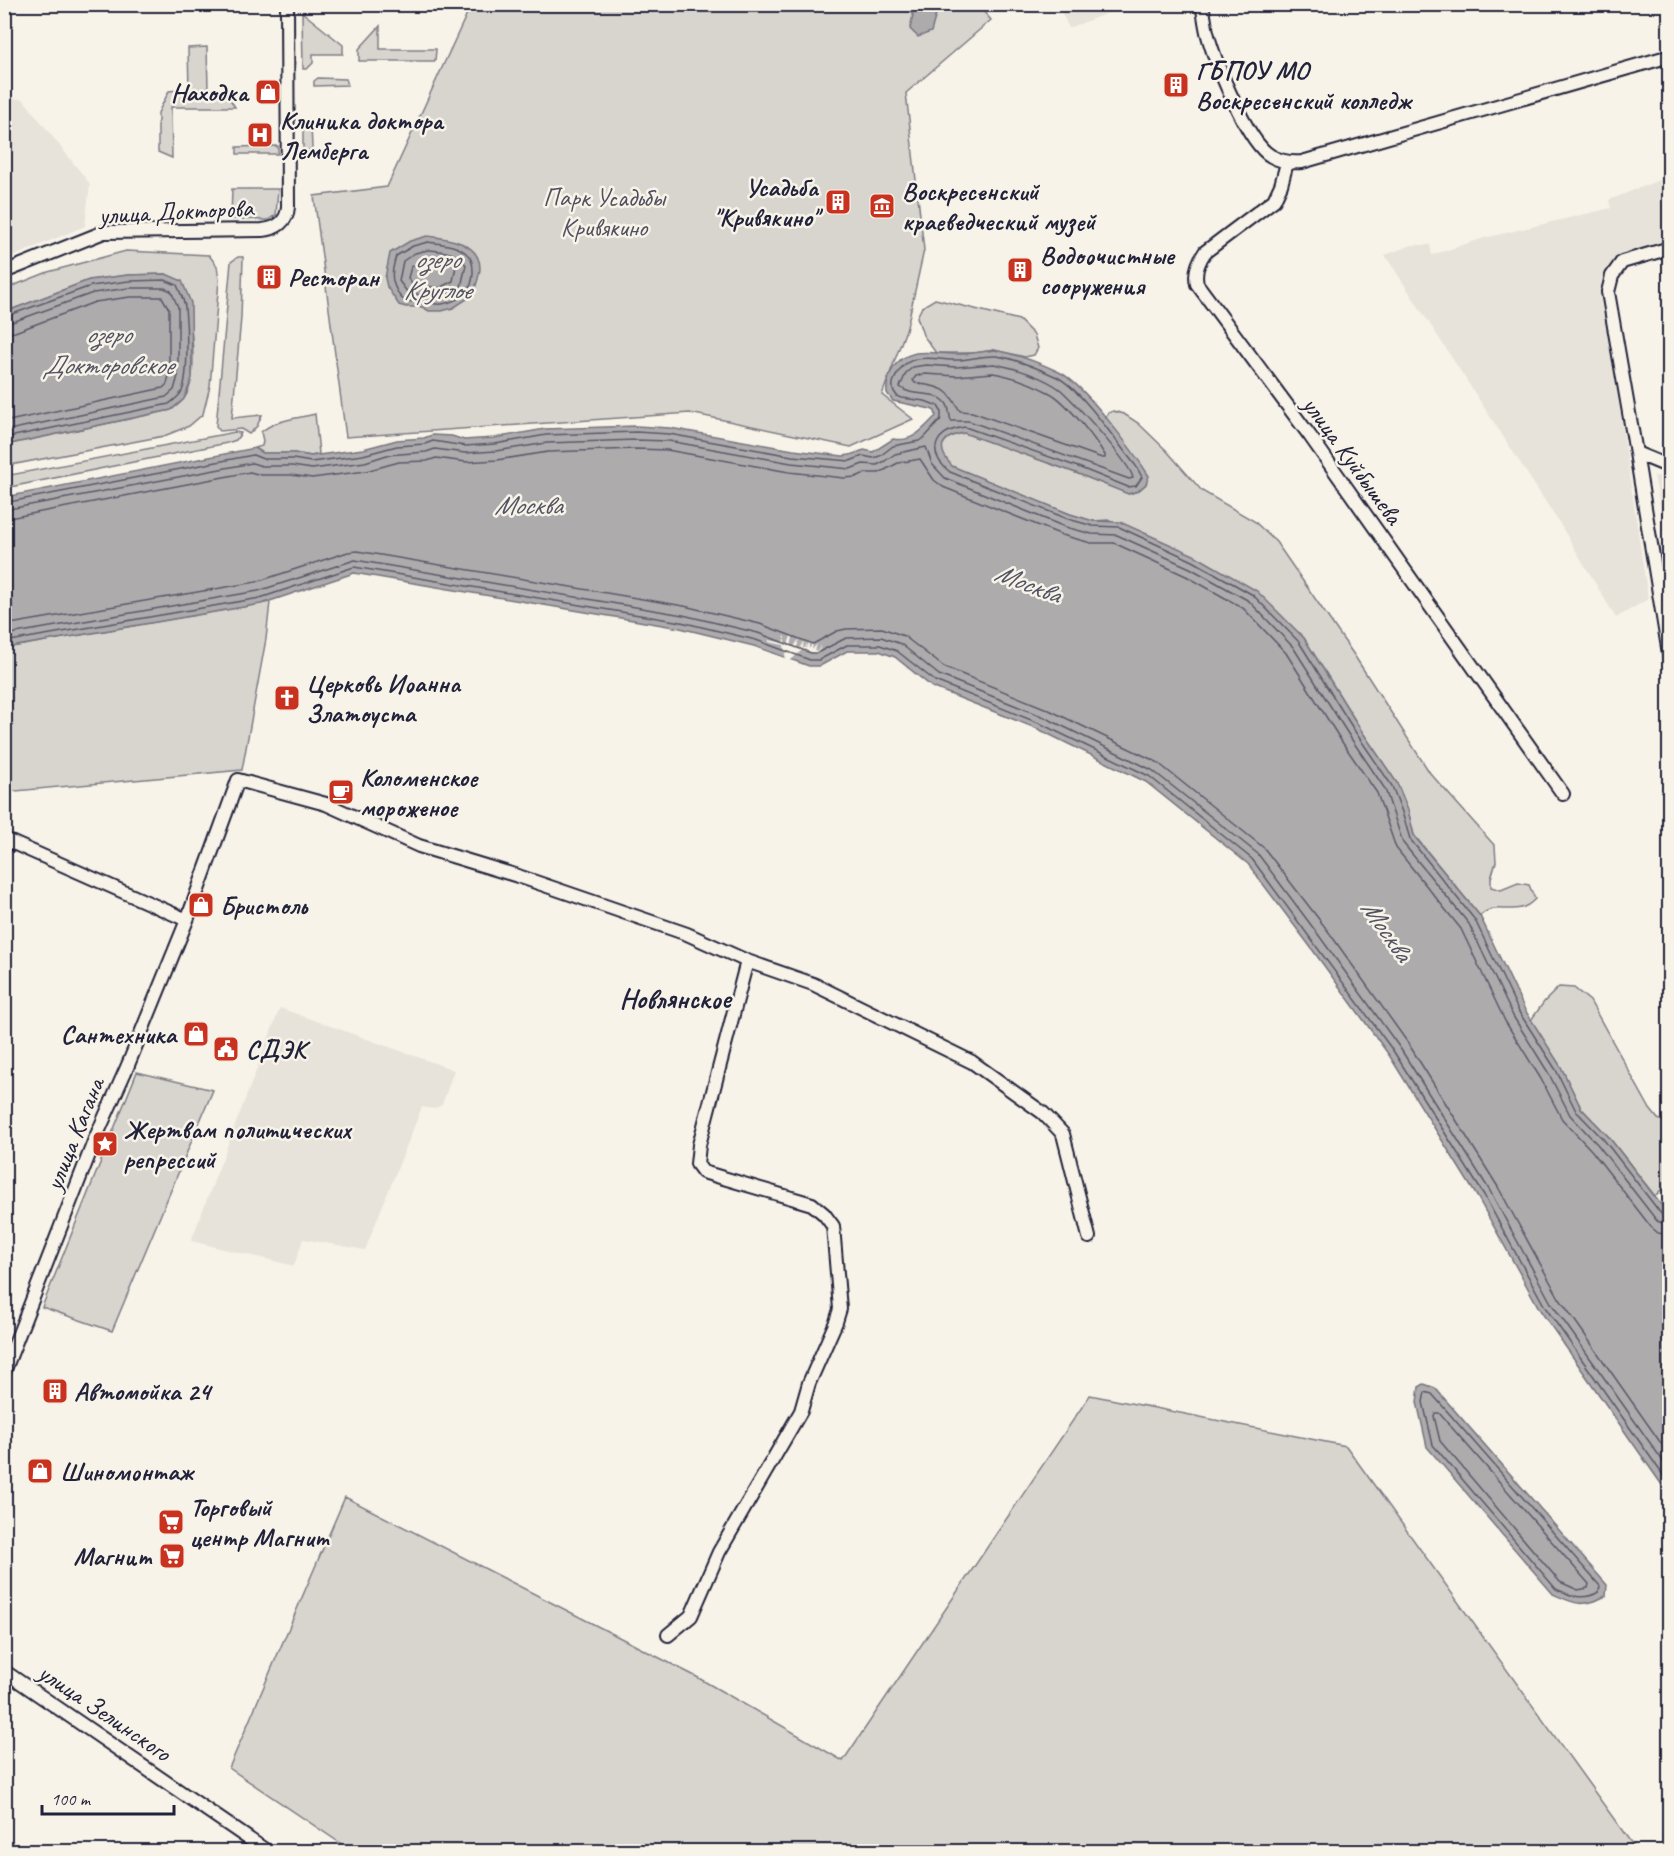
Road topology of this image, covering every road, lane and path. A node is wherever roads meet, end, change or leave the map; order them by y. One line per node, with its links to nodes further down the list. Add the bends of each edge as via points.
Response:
1 (287, 4): 6 (street, улица Докторова, via 288,207 282,222 262,230 104,232)
2 (1202, 4): 4 (street, via 1218,65 1245,122 1269,155)
3 (1670, 56): 4 (street, via 1302,162)
4 (1287, 163): 10 (street, улица Куйбышева, via 1274,200 1205,252 1195,276 1197,284)
5 (1670, 248): 7 (street, via 1622,262 1612,276 1608,292)
6 (4, 272)
7 (1636, 453): 8 (street); 9 (street)
8 (1670, 467)
9 (1670, 660)
10 (1563, 794)
11 (4, 839): 12 (street)
12 (187, 920): 13 (street, улица Кагана, via 238,780 326,804 419,846 623,911); 15 (street, улица Кагана, via 95,1139)
13 (747, 961): 14 (street, via 813,984 972,1062 1042,1113 1063,1134); 16 (street, via 697,1164 703,1172 812,1204 824,1214 833,1226 840,1309 801,1411 719,1552 691,1616)
14 (1089, 1237)
15 (4, 1372)
16 (668, 1635)
17 (4, 1671): 18 (street, улица Зелинского)
18 (268, 1851)

